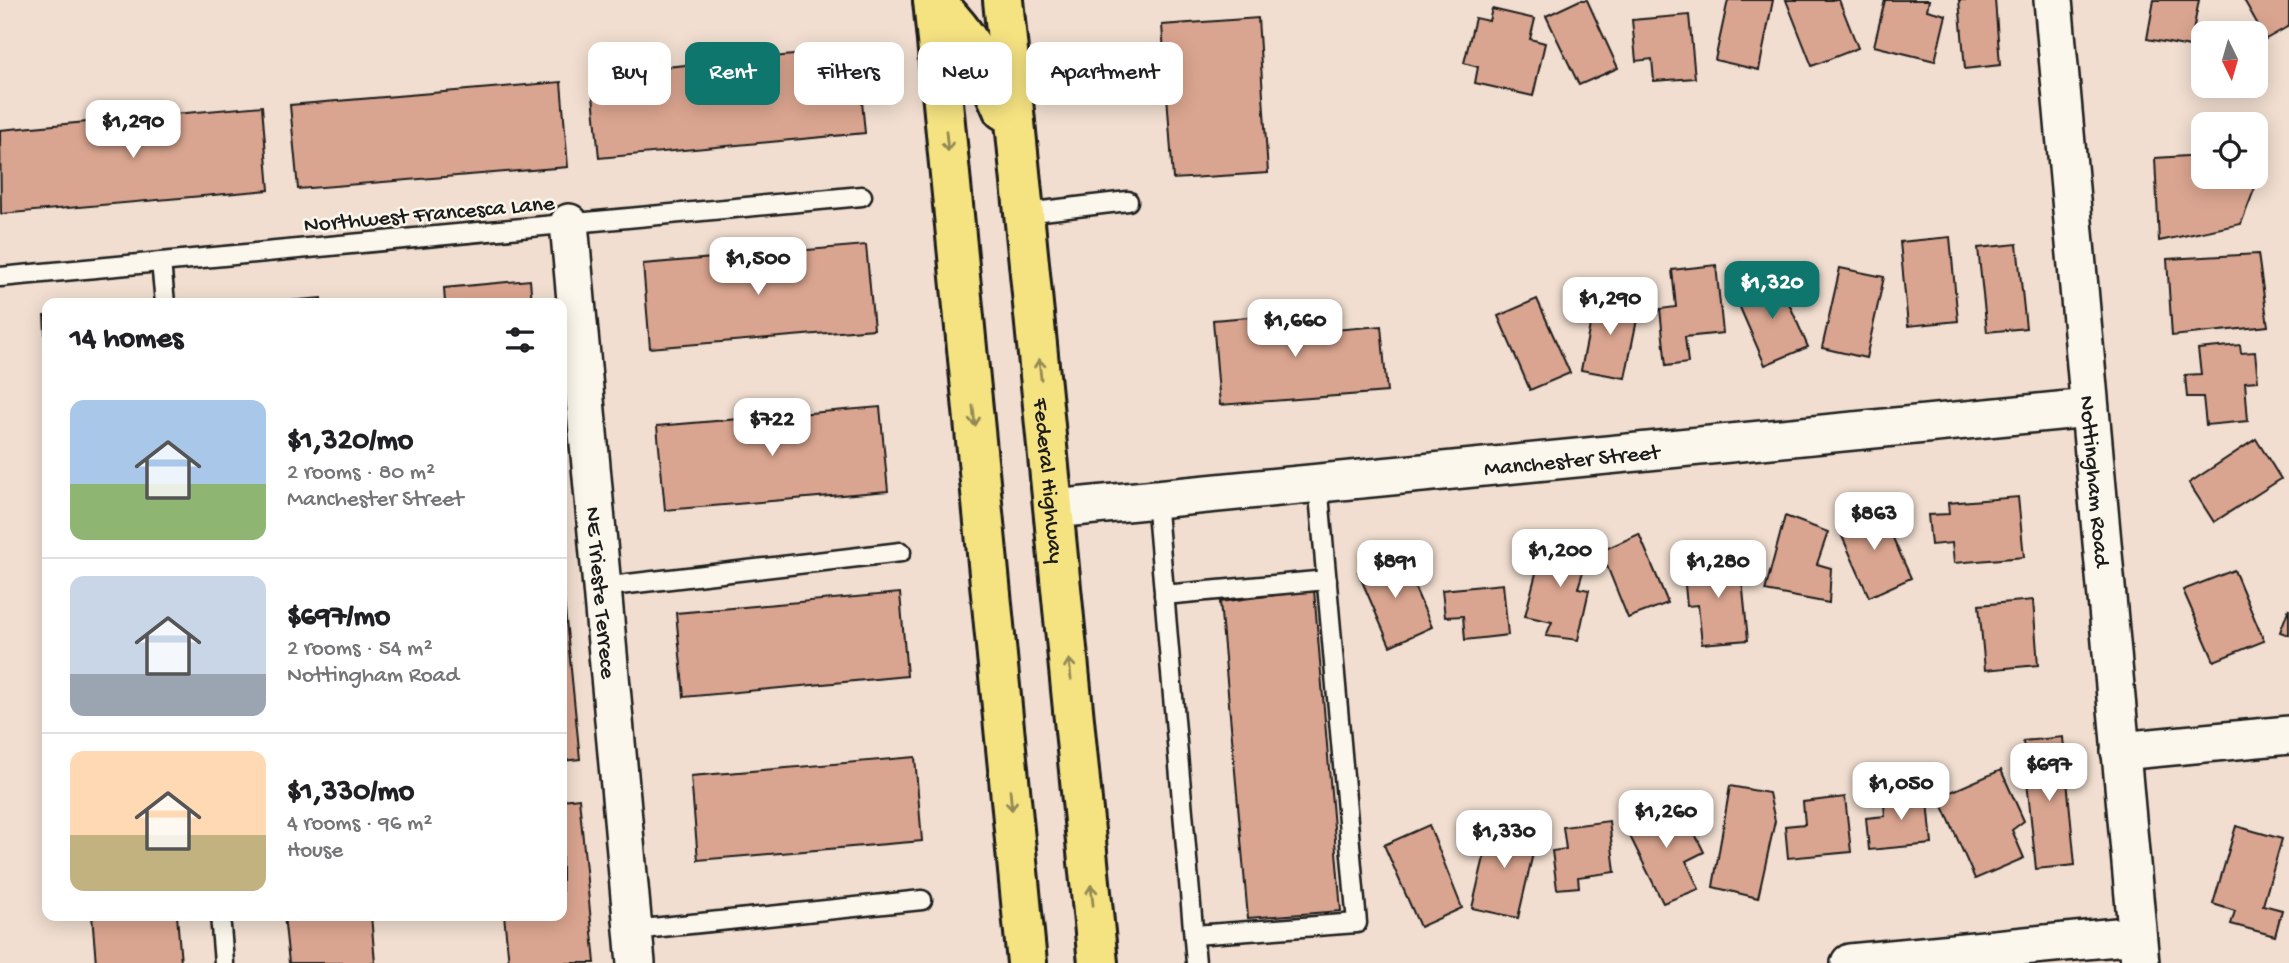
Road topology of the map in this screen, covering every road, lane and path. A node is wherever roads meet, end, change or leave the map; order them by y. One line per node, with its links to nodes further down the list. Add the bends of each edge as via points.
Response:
1 (933, 0): 4 (main road, via 959,24 979,53); 23 (main road, one-way to 23)
2 (1003, 0): 4 (main road, Federal Highway)
3 (2053, 0): 12 (street, Nottingham Road)
4 (1018, 144): 7 (main road, Federal Highway)
5 (862, 195): 8 (lane, Northwest Francesca Lane)
6 (1128, 201): 7 (lane)
7 (1025, 213): 15 (main road, Federal Highway, one-way to 7)
8 (569, 223): 9 (lane, Northwest Francesca Lane); 18 (street, NE Trieste Terrece)
9 (161, 262): 10 (lane, Northwest Francesca Lane); 11 (lane)
10 (0, 277)
11 (165, 298)
12 (2089, 408): 13 (street, Manchester Street); 21 (street, Nottingham Road)
13 (1318, 483): 14 (street, Manchester Street); 17 (lane)
14 (1156, 499): 15 (street, Manchester Street); 19 (lane)
15 (1054, 509): 31 (main road, Federal Highway, one-way to 15)
16 (901, 551): 18 (lane)
17 (1327, 580): 19 (lane); 25 (lane, via 1357,923)
18 (602, 587): 26 (street, NE Trieste Terrece)
19 (1164, 595): 25 (lane)
20 (2289, 735): 21 (street)
21 (2120, 751): 27 (street, Nottingham Road)
22 (922, 900): 26 (lane)
23 (1022, 911): 29 (main road); 30 (main road)
24 (220, 921): 28 (lane)
25 (1194, 935): 32 (lane)
26 (634, 947)
27 (2139, 949): 33 (street)
28 (224, 963)
29 (1027, 963)
30 (1046, 963)
31 (1098, 963)
32 (1196, 963)
33 (1850, 963)

